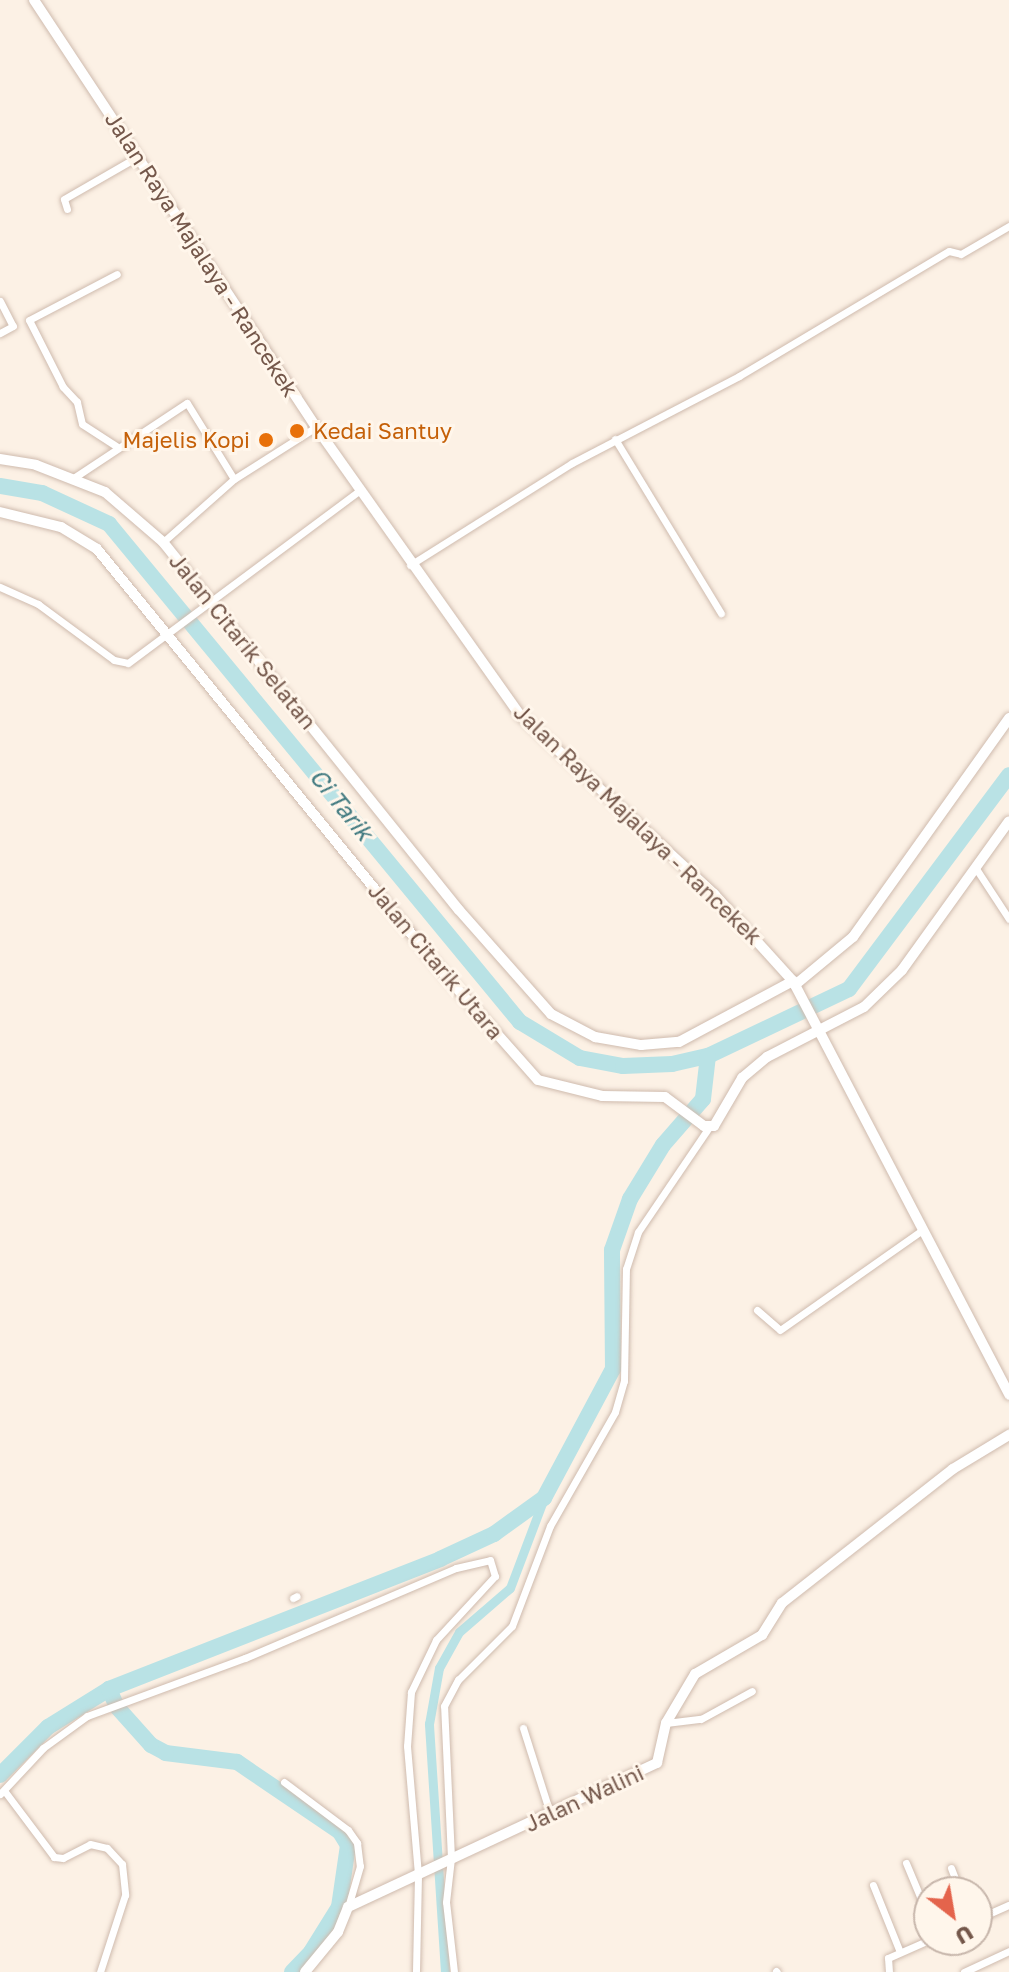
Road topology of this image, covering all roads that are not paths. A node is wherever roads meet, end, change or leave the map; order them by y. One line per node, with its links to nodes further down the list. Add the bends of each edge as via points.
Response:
1 (34, 0): 2 (street, Jalan Raya Majalaya - Rancekek)
2 (137, 157): 3 (street, via 65,198); 8 (street, Jalan Raya Majalaya - Rancekek)
3 (67, 209)
4 (1009, 226): 9 (street, via 961,254 949,251 739,376)
5 (117, 274): 10 (street, via 29,320 63,387 77,402 82,424)
6 (0, 301): 7 (street, via 13,326)
7 (0, 333)
8 (316, 427): 13 (street); 14 (street, Jalan Raya Majalaya - Rancekek)
9 (615, 439): 17 (street); 20 (street)
10 (116, 446): 12 (street); 13 (street, via 187,403)
11 (0, 459): 12 (street, Jalan Citarik Selatan)
12 (75, 477): 16 (street, Jalan Citarik Selatan, via 122,502)
13 (234, 479): 16 (street)
14 (360, 490): 17 (street, Jalan Raya Majalaya - Rancekek); 19 (street)
15 (0, 512): 21 (street, Jalan Citarik Utara, via 61,527 97,549)
16 (163, 542): 19 (street, Jalan Citarik Selatan)
17 (410, 565): 28 (street, Jalan Raya Majalaya - Rancekek, via 521,716 724,904)
18 (0, 587): 21 (street, via 38,604 121,663 135,660)
19 (208, 601): 21 (street); 28 (street, Jalan Citarik Selatan, via 459,910 551,1014 595,1037 641,1045 679,1042)
20 (721, 613)
21 (170, 633): 30 (street, Jalan Citarik Utara, via 445,975 538,1080 602,1096 665,1097)
22 (1009, 718): 28 (street, Jalan Citarik Selatan, via 853,937)
23 (1009, 821): 24 (street)
24 (1001, 832): 25 (street); 26 (street)
25 (1009, 842)
26 (974, 866): 27 (street); 29 (street, via 902,970 864,1007)
27 (1009, 919)
28 (794, 983): 29 (street, Jalan Raya Majalaya - Rancekek)
29 (821, 1028): 30 (street, via 767,1057 742,1078 720,1120); 31 (street, Jalan Raya Majalaya - Rancekek)
30 (707, 1127): 41 (street, via 638,1232 626,1269 624,1381 615,1412 550,1526 512,1626 458,1680 444,1706)
31 (921, 1231): 32 (street, via 780,1330); 33 (street, Jalan Raya Majalaya - Rancekek)
32 (757, 1310)
33 (1009, 1395)
34 (1009, 1435): 36 (street, Jalan Walini, via 953,1469 782,1603 762,1635 703,1667 687,1683)
35 (752, 1691): 36 (street, via 701,1719)
36 (666, 1723): 40 (street, Jalan Walini, via 657,1763)
37 (523, 1728): 40 (street)
38 (284, 1782): 48 (street, via 348,1830 357,1843 360,1866)
39 (3, 1794): 44 (street, via 63,1730 116,1704 245,1658 456,1568 490,1560 495,1576 436,1640 411,1692 407,1746); 52 (street, via 58,1860 90,1844 107,1848 122,1864 125,1895)
40 (550, 1813): 41 (street, Jalan Walini)
41 (450, 1859): 44 (street, Jalan Walini); 55 (street, via 446,1902)
42 (906, 1863): 46 (street)
43 (951, 1868): 45 (street)
44 (420, 1874): 48 (street, Jalan Walini); 54 (street)
45 (954, 1876)
46 (913, 1880)
47 (873, 1885): 51 (street)
48 (348, 1907): 53 (street, via 338,1932)
49 (913, 1947): 51 (street)
50 (1009, 1951): 57 (street)
51 (900, 1952): 56 (street, via 885,1962)
52 (100, 1972)
53 (305, 1972)
54 (416, 1972)
55 (454, 1972)
56 (889, 1972)
57 (964, 1972)

